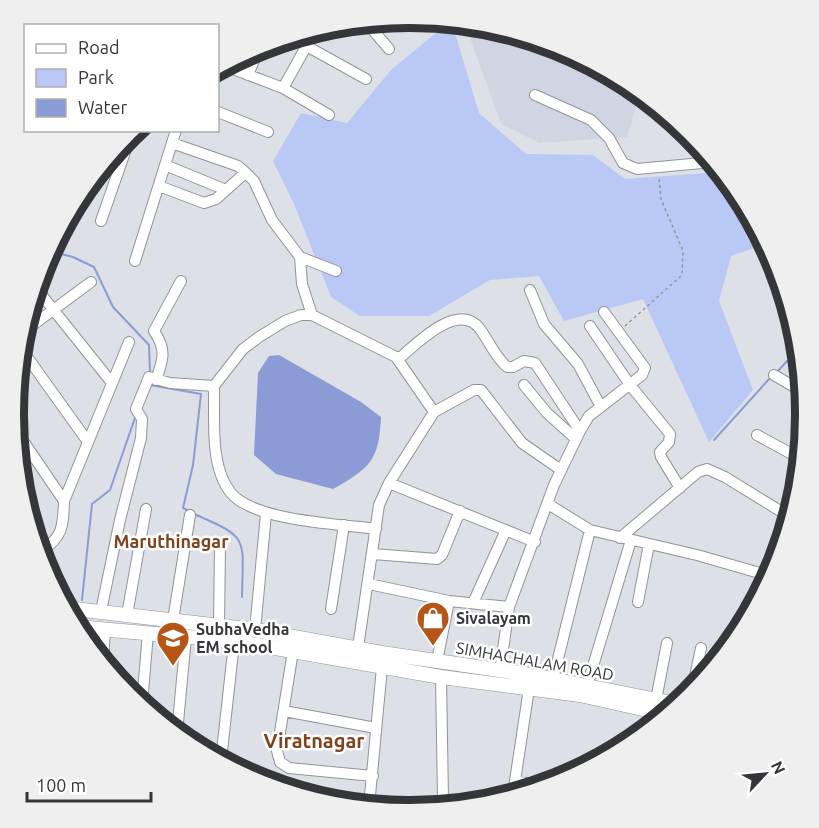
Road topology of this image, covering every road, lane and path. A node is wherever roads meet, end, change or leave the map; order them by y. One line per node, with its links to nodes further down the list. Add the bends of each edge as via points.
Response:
1 (373, 30): 4 (street)
2 (304, 44): 3 (street)
3 (307, 45): 8 (street); 9 (street)
4 (388, 49)
5 (253, 62): 7 (street)
6 (235, 70): 7 (street)
7 (248, 75): 9 (street)
8 (366, 79)
9 (284, 88): 12 (street)
10 (535, 95): 19 (street, via 591,120 609,138 623,163 637,169)
11 (219, 112): 14 (street)
12 (328, 115)
13 (175, 132): 15 (street)
14 (268, 132)
15 (172, 143): 18 (street); 20 (street)
16 (124, 156): 23 (street)
17 (702, 163): 19 (street)
18 (165, 165): 21 (street); 22 (street)
19 (658, 168): 36 (path, via 661,199 683,251 682,275)
20 (244, 171): 22 (street); 24 (street, via 254,181 272,220)
21 (159, 186): 22 (street, via 204,203); 25 (street)
22 (226, 190)
23 (101, 221)
24 (300, 257): 26 (street); 33 (street, via 302,284)
25 (135, 261)
26 (336, 271)
27 (181, 281): 41 (street, via 154,331 164,348 164,357)
28 (91, 282): 31 (street)
29 (530, 290): 47 (street, via 544,324 578,364)
30 (42, 296): 31 (street)
31 (52, 309): 34 (street); 42 (street)
32 (604, 312): 36 (street)
33 (312, 315): 38 (street); 45 (street, via 285,321 259,337 243,349)
34 (35, 323)
35 (590, 326): 44 (street)
36 (620, 331): 44 (street, via 644,363 642,375)
37 (129, 342): 42 (street)
38 (396, 357): 48 (street); 49 (street, via 442,325 470,321 479,327 507,367 524,361 535,363)
39 (28, 358): 51 (street)
40 (774, 375): 46 (street)
41 (152, 379): 45 (street); 82 (street, via 139,396 141,438)
42 (112, 383): 51 (street)
43 (524, 385): 49 (street, via 542,408)
44 (630, 385): 47 (street); 56 (street, via 670,434 669,442 660,452)
45 (214, 386): 63 (street, via 215,441 222,474 232,495)
46 (794, 387)
47 (601, 406): 49 (street, via 589,416)
48 (434, 412): 54 (street, via 481,390 522,443); 55 (street)
49 (578, 435): 54 (street)
50 (757, 435): 53 (street)
51 (88, 442): 57 (street)
52 (25, 444): 57 (street)
53 (793, 455)
54 (561, 470): 58 (street)
55 (389, 483): 60 (street); 65 (street, via 376,516)
56 (680, 488): 61 (street, via 707,469); 68 (street)
57 (64, 501): 71 (street, via 59,536)
58 (548, 504): 67 (street); 69 (street)
59 (146, 509): 83 (street)
60 (460, 511): 66 (street); 73 (street, via 437,559)
61 (782, 512)
62 (190, 514): 84 (street)
63 (266, 514): 64 (street); 88 (street)
64 (344, 525): 65 (street); 81 (street)
65 (376, 529): 73 (street)
66 (506, 530): 69 (street); 78 (street)
67 (590, 530): 68 (street); 103 (street)
68 (626, 539): 70 (street); 104 (street)
69 (535, 542): 79 (street)
70 (649, 544): 74 (street); 77 (street)
71 (47, 546)
72 (219, 546): 85 (street)
73 (373, 554): 75 (street)
74 (761, 573)
75 (369, 584): 76 (street); 96 (street)
76 (449, 601): 78 (street); 97 (street)
77 (638, 602)
78 (473, 603): 79 (street)
79 (509, 607): 99 (street)
80 (77, 609): 82 (main road, SIMHACHALAM ROAD)
81 (331, 609)
82 (101, 611): 83 (main road, SIMHACHALAM ROAD)
83 (127, 615): 84 (main road, SIMHACHALAM ROAD)
84 (173, 620): 85 (main road, SIMHACHALAM ROAD)
85 (219, 625): 90 (main road, SIMHACHALAM ROAD)
86 (89, 628): 87 (main road)
87 (105, 630): 89 (main road); 94 (street)
88 (255, 630): 90 (main road, SIMHACHALAM ROAD); 96 (main road, SIMHACHALAM ROAD)
89 (148, 633): 91 (main road); 106 (street)
90 (235, 634): 91 (main road); 95 (main road); 113 (street)
91 (186, 637): 111 (street)
92 (667, 643): 107 (street)
93 (701, 648): 100 (street)
94 (104, 649)
95 (293, 651): 96 (main road); 109 (street)
96 (356, 656): 97 (main road, SIMHACHALAM ROAD); 98 (main road)
97 (437, 661): 99 (main road, SIMHACHALAM ROAD)
98 (382, 667): 102 (main road); 112 (street)
99 (500, 670): 101 (main road, SIMHACHALAM ROAD)
100 (696, 671)
101 (532, 675): 103 (main road, SIMHACHALAM ROAD); 105 (street)
102 (441, 677): 105 (main road); 119 (street)
103 (552, 679): 104 (main road, SIMHACHALAM ROAD)
104 (587, 686): 107 (main road, SIMHACHALAM ROAD)
105 (529, 689): 110 (main road, via 580,694); 115 (street)
106 (143, 693)
107 (656, 700): 108 (main road, SIMHACHALAM ROAD)
108 (666, 702)
109 (284, 711): 112 (street); 114 (street, via 277,750 283,766)
110 (653, 713)
111 (178, 722)
112 (376, 728): 114 (street)
113 (222, 751)
114 (373, 776): 118 (street)
115 (514, 781): 116 (street); 117 (street)
116 (522, 782)
117 (514, 785)
118 (370, 797)
119 (443, 799)

